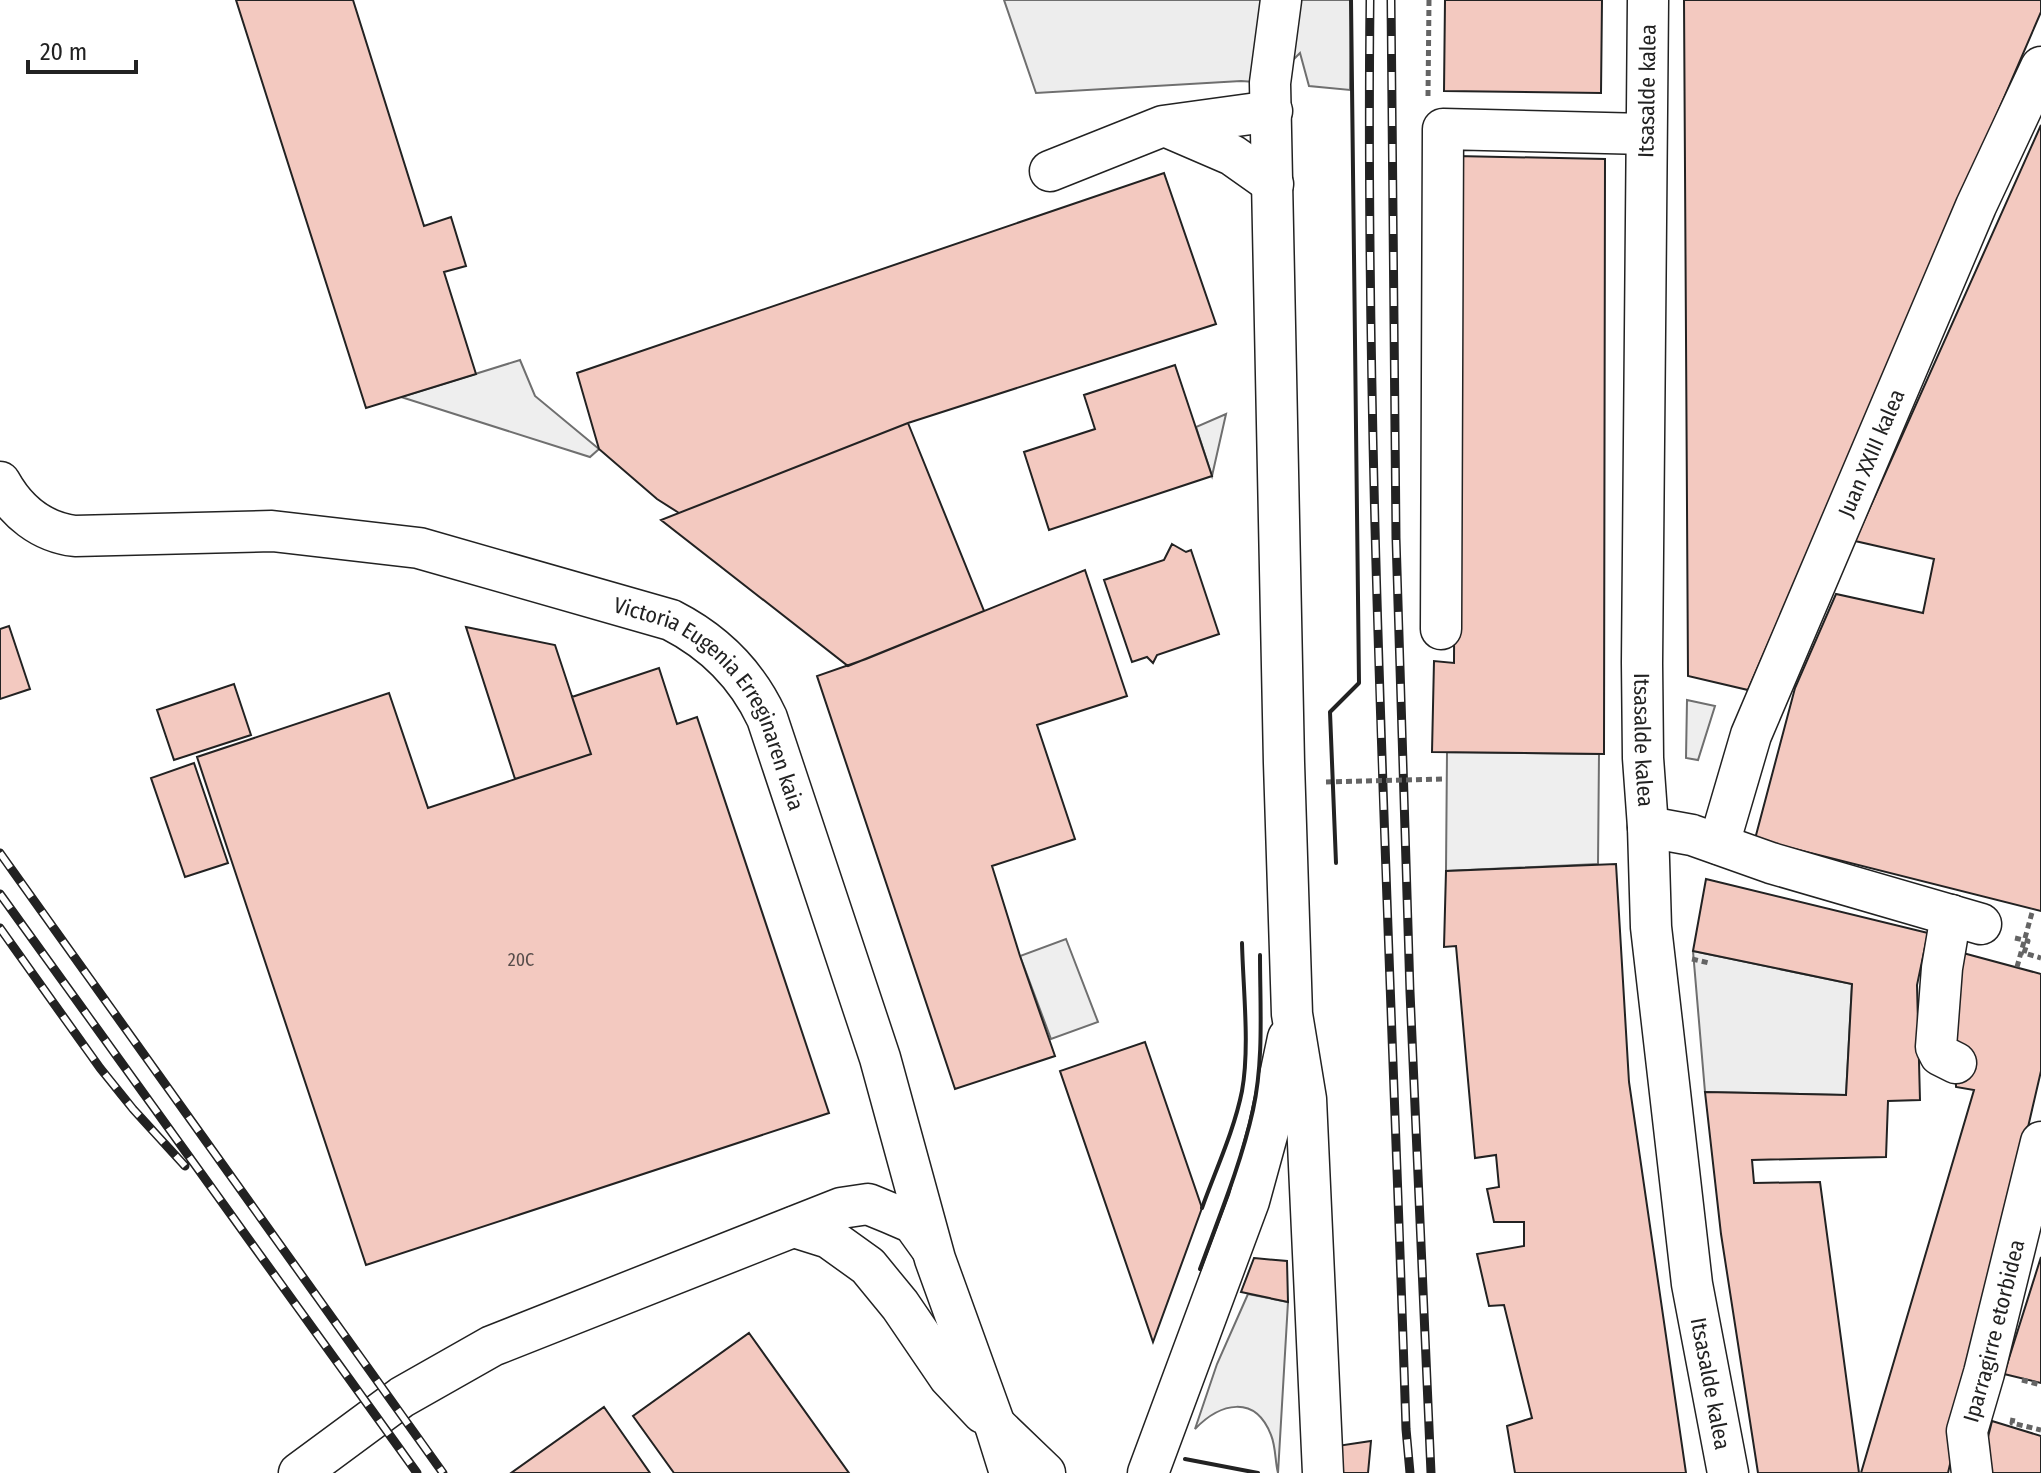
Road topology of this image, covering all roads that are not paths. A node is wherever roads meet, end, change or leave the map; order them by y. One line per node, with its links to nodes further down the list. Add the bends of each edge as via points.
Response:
1 (1281, 0): 4 (street)
2 (1648, 0): 6 (street, Itsasalde kalea)
3 (2041, 67): 12 (street, Juan XXIII kalea, via 1970,220 1762,708)
4 (1271, 97): 5 (street); 8 (street)
5 (1163, 126): 7 (street); 8 (street, via 1232,155)
6 (1646, 134): 10 (street, via 1443,129); 11 (street, Itsasalde kalea, via 1642,663)
7 (1050, 171)
8 (1273, 184): 13 (street)
9 (0, 482): 15 (street, Victoria Eugenia Erreginaren kaia, via 20,511 58,534 272,531 419,548 671,620 695,633 742,675 767,718 880,1058)
10 (1441, 629)
11 (1648, 827): 12 (street); 26 (street, Itsasalde kalea, via 1651,927 1692,1284)
12 (1719, 844): 14 (street, via 1966,919 1942,968 1936,1047)
13 (1292, 1014): 24 (street, via 1249,1201); 25 (street, via 1306,1099)
14 (1956, 1063)
15 (900, 1138): 17 (street, via 880,1176); 19 (street, Victoria Eugenia Erreginaren kaia)
16 (2041, 1142): 27 (street, Iparragirre etorbidea, via 1967,1431)
17 (855, 1205): 18 (street); 19 (street, via 868,1204 913,1223)
18 (794, 1227): 20 (street, via 829,1238 868,1266 949,1377); 21 (street, via 492,1346 402,1397)
19 (934, 1251): 20 (street, Victoria Eugenia Erreginaren kaia)
20 (995, 1425): 22 (street, Victoria Eugenia Erreginaren kaia); 23 (street, Victoria Eugenia Erreginaren kaia)
21 (299, 1473)
22 (1010, 1473)
23 (1045, 1473)
24 (1148, 1473)
25 (1323, 1473)
26 (1728, 1473)
27 (1972, 1473)

